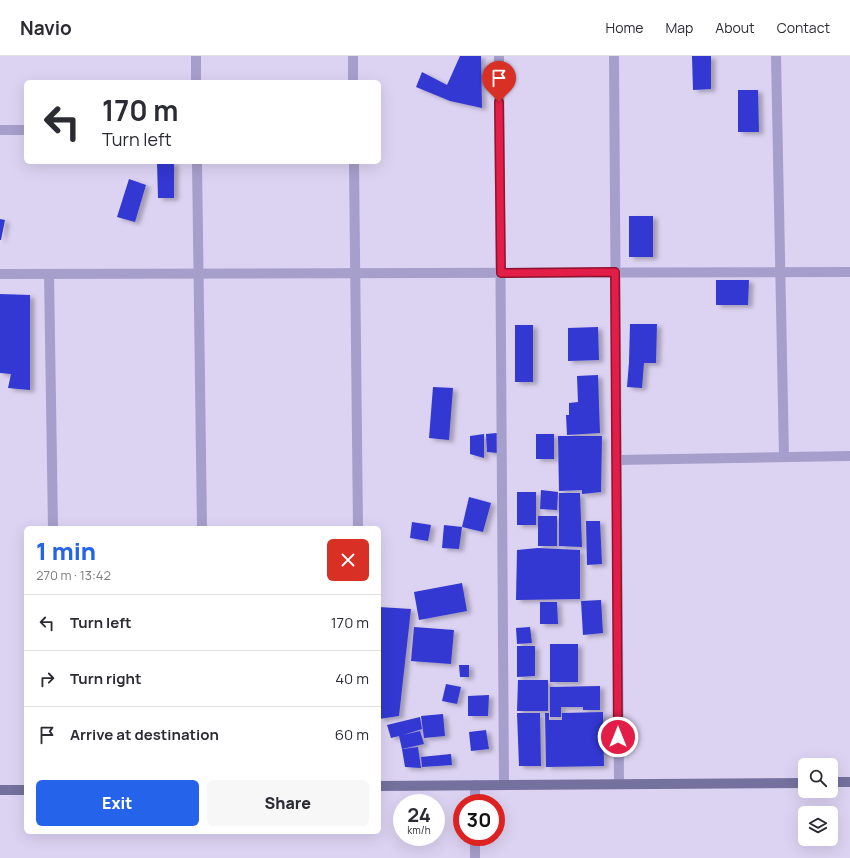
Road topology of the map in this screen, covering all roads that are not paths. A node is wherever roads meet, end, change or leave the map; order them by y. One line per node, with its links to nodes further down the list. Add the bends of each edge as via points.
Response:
1 (196, 56): 6 (street)
2 (353, 56): 7 (street)
3 (499, 56): 16 (street)
4 (614, 56): 12 (street)
5 (776, 56): 13 (street)
6 (196, 80)
7 (353, 80)
8 (0, 130): 9 (street)
9 (24, 130)
10 (197, 164): 19 (street)
11 (354, 164): 15 (street)
12 (615, 272): 13 (street); 16 (street); 22 (street)
13 (780, 272): 14 (street); 21 (street)
14 (850, 272)
15 (355, 273): 16 (street); 19 (street); 25 (street)
16 (501, 273): 31 (street)
17 (0, 274): 18 (street)
18 (49, 274): 19 (street); 23 (street)
19 (199, 274): 24 (street)
20 (850, 456): 21 (street)
21 (784, 458): 22 (street)
22 (617, 460): 29 (street)
23 (53, 526)
24 (202, 526)
25 (358, 526)
26 (838, 782): 27 (main road)
27 (850, 782)
28 (798, 783): 29 (main road)
29 (619, 784): 31 (main road)
30 (475, 785): 31 (main road); 32 (main road); 35 (street)
31 (504, 785)
32 (381, 786)
33 (0, 790): 34 (main road)
34 (24, 790)
35 (475, 794)
36 (475, 846): 37 (street)
37 (475, 858)

